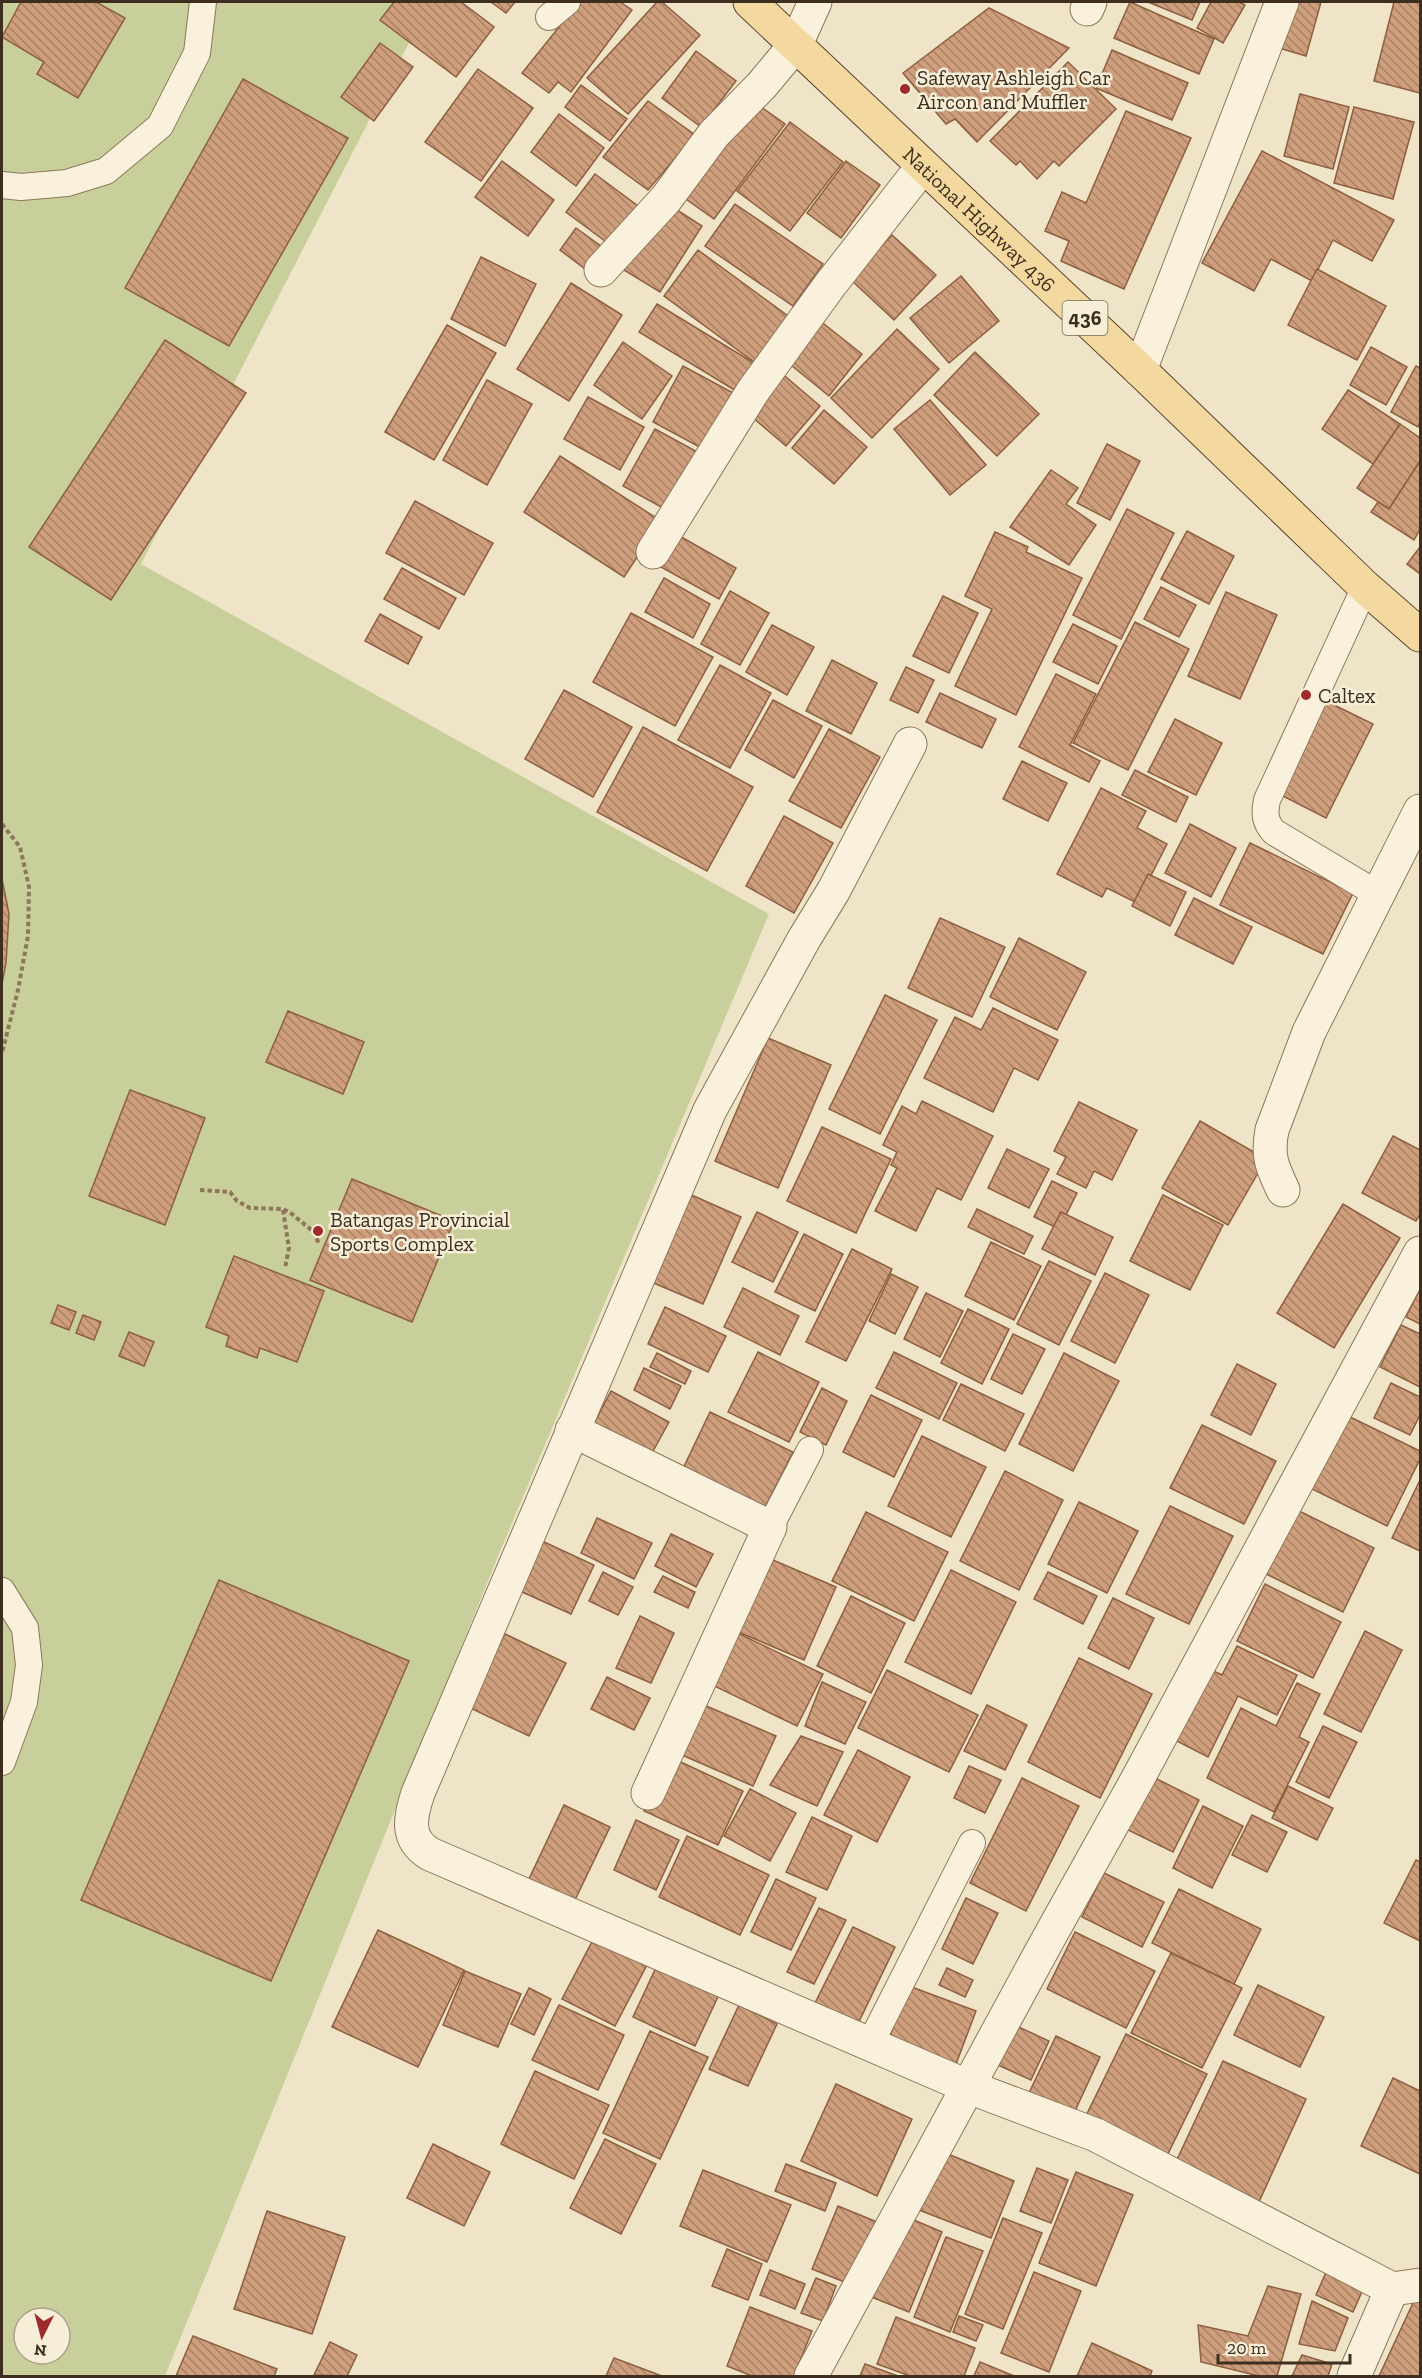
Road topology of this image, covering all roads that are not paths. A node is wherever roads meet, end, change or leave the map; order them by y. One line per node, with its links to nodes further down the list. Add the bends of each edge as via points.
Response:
1 (203, 2): 7 (lane, via 197,53 160,126 106,171 67,183)
2 (750, 2): 5 (main road, National Highway 436 / 436)
3 (815, 2): 5 (street)
4 (1282, 2): 9 (street)
5 (796, 44): 6 (main road, National Highway 436 / 436); 8 (street, via 762,86 714,134 666,199)
6 (923, 166): 9 (main road, National Highway 436 / 436); 10 (street, via 753,391)
7 (2, 185)
8 (601, 270)
9 (1140, 370): 11 (main road, National Highway 436 / 436)
10 (653, 552)
11 (1365, 587): 12 (main road, National Highway 436 / 436); 15 (lane, via 1267,800 1265,812 1267,824 1274,832)
12 (1420, 635)
13 (910, 744): 18 (street, via 834,890 710,1110)
14 (1420, 811): 15 (street)
15 (1379, 895): 16 (street, via 1309,1032 1272,1130 1269,1160)
16 (1283, 1190)
17 (1420, 1253): 26 (street)
18 (572, 1430): 20 (street); 25 (street, via 418,1793 411,1812 412,1835 419,1847 430,1854)
19 (810, 1450): 20 (lane)
20 (770, 1527): 23 (street)
21 (2, 1591): 22 (lane, via 25,1629 29,1665 24,1702)
22 (2, 1762)
23 (648, 1793)
24 (972, 1843): 25 (lane)
25 (870, 2044): 26 (street)
26 (969, 2087): 27 (street, via 1096,2135); 28 (street)
27 (1406, 2287): 29 (street)
28 (811, 2376)
29 (1354, 2376)

